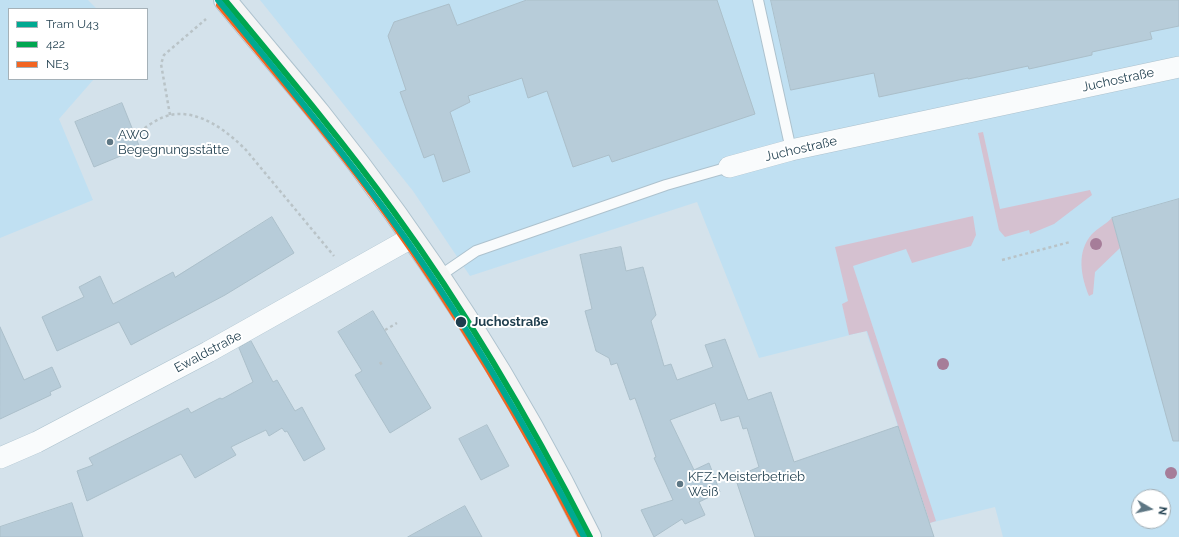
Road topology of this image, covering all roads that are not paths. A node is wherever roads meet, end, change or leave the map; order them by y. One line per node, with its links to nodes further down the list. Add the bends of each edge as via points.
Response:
1 (225, 0): 6 (main road, via 320,114)
2 (758, 0): 4 (lane)
3 (1179, 66): 4 (street, Juchostraße)
4 (791, 150): 5 (street, Juchostraße)
5 (729, 167): 7 (lane, Juchostraße, via 666,185 476,251)
6 (411, 238): 7 (main road); 8 (street, Ewaldstraße, via 208,352 37,442)
7 (438, 276): 9 (main road, via 532,428)
8 (0, 458)
9 (590, 537)

